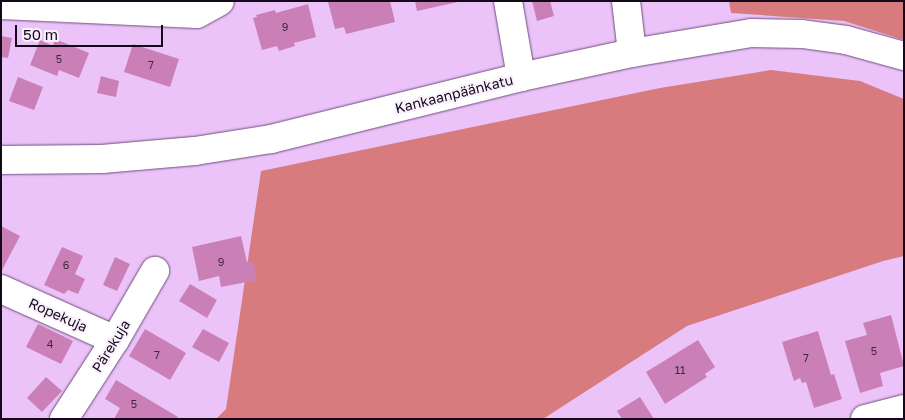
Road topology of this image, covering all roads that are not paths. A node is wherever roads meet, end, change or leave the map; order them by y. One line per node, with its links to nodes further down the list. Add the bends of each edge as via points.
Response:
1 (220, 1): 4 (street, via 197,14)
2 (508, 1): 7 (street)
3 (626, 1): 5 (street)
4 (1, 5)
5 (632, 53): 6 (street, Kankaanpäänkatu, via 751,33 802,34 846,40); 7 (street, Kankaanpäänkatu)
6 (904, 56)
7 (521, 77): 8 (street, Kankaanpäänkatu, via 271,139 195,151 102,159)
8 (1, 160)
9 (155, 271): 11 (street, Pärekuja)
10 (1, 289): 11 (street, Ropekuja)
11 (116, 340): 13 (street, Pärekuja)
12 (904, 409): 14 (street)
13 (64, 419)
14 (866, 419)

